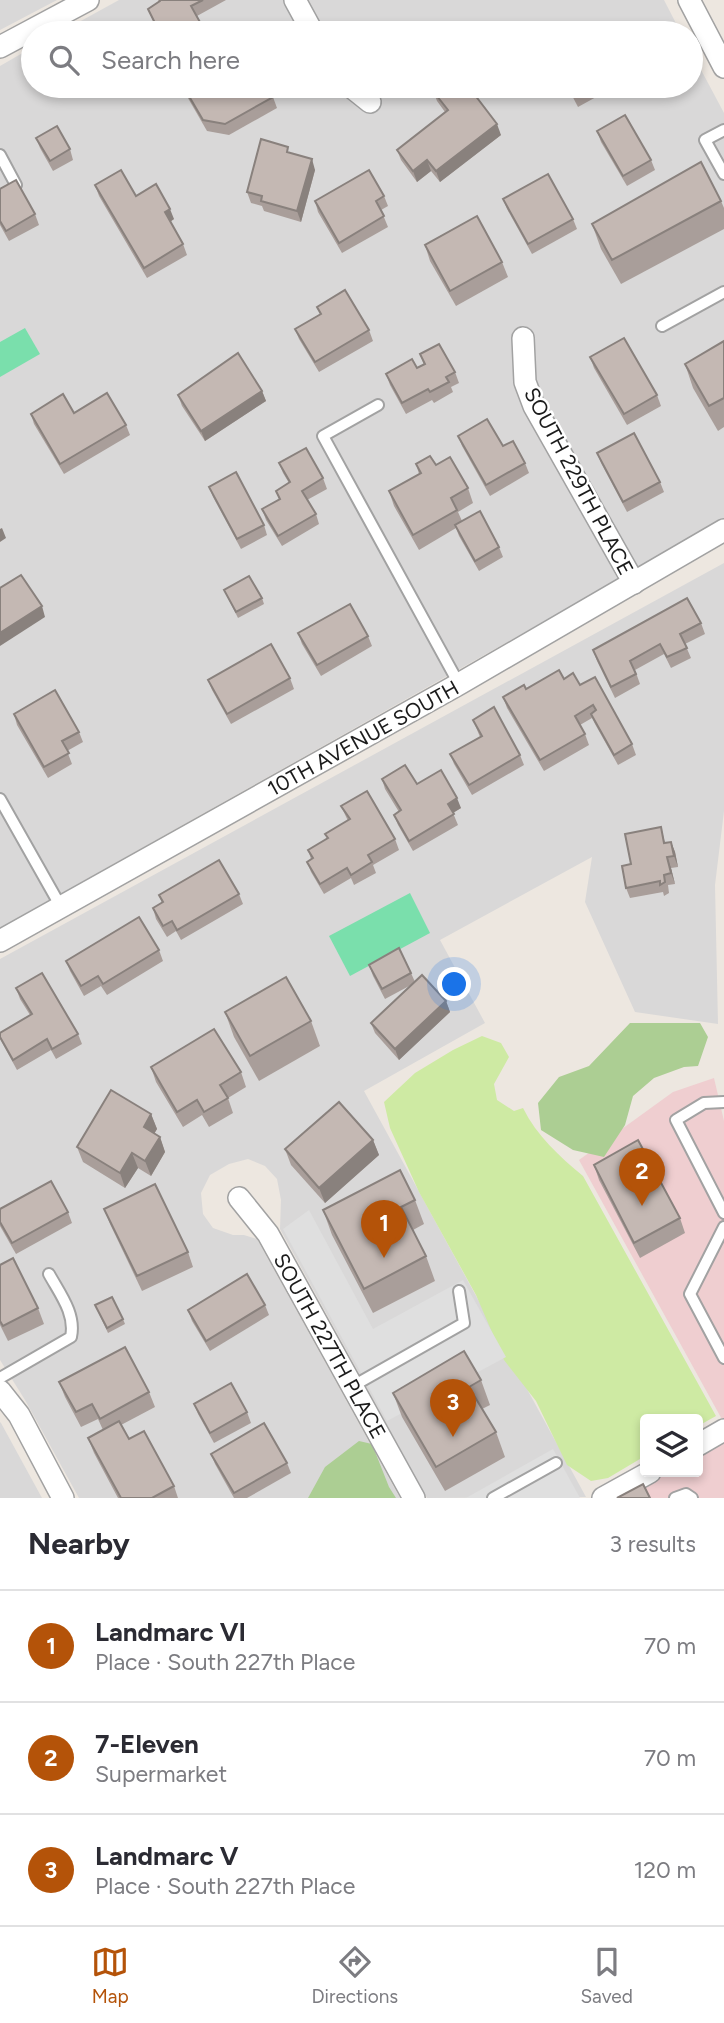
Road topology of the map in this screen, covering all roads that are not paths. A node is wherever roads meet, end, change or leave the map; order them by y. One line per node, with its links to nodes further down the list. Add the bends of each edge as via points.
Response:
1 (88, 0): 4 (street)
2 (295, 0): 5 (street)
3 (689, 0): 6 (street)
4 (49, 21)
5 (306, 21)
6 (700, 21)
7 (703, 27): 10 (street)
8 (21, 36): 9 (street)
9 (0, 47)
10 (724, 67)
11 (365, 98): 12 (street)
12 (370, 102)
13 (724, 130): 15 (lane, via 705,140)
14 (0, 155): 16 (lane)
15 (724, 174)
16 (16, 186)
17 (724, 292): 18 (lane)
18 (662, 326)
19 (523, 338): 22 (street, SOUTH 229TH PLACE, via 525,382 534,406)
20 (378, 405): 23 (lane, via 323,436)
21 (724, 530): 22 (street, 10TH AVENUE SOUTH)
22 (634, 583): 23 (street, 10TH AVENUE SOUTH)
23 (459, 684): 25 (street, 10TH AVENUE SOUTH)
24 (0, 799): 25 (lane)
25 (61, 907): 26 (street, 10TH AVENUE SOUTH)
26 (0, 941)
27 (724, 1102): 29 (lane, via 705,1103 676,1120)
28 (239, 1198): 35 (street, SOUTH 227TH PLACE, via 268,1234)
29 (724, 1213)
30 (724, 1227): 33 (lane, via 690,1294)
31 (49, 1274): 34 (lane, via 74,1325 71,1338)
32 (460, 1292): 35 (lane, via 464,1323)
33 (724, 1358)
34 (0, 1378)
35 (353, 1386): 42 (street, SOUTH 227TH PLACE)
36 (0, 1391): 41 (street, via 19,1415)
37 (724, 1430): 38 (street)
38 (703, 1442)
39 (556, 1463): 43 (lane)
40 (641, 1477): 44 (street)
41 (63, 1498)
42 (414, 1498)
43 (493, 1498)
44 (603, 1498)
45 (676, 1498): 46 (lane, via 686,1494)
46 (692, 1498)

